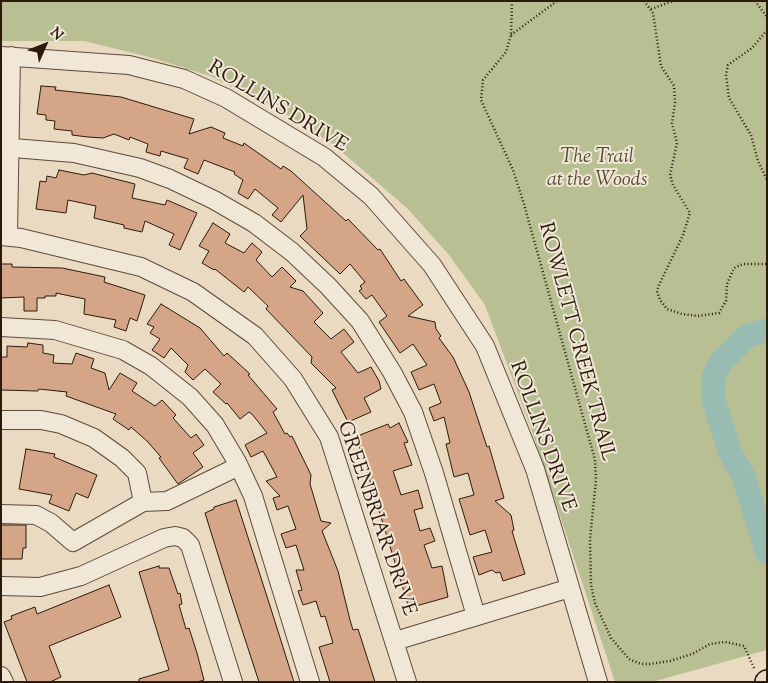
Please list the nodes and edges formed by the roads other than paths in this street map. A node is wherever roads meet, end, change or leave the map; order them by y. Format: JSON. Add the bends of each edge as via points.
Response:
{"nodes":[{"id":1,"x":6,"y":56,"type":"edge"},
{"id":2,"x":5,"y":147,"type":"edge"},
{"id":3,"x":4,"y":236,"type":"edge"},
{"id":4,"x":1,"y":327,"type":"edge"},
{"id":5,"x":1,"y":420,"type":"edge"},
{"id":6,"x":239,"y":466,"type":"junction"},
{"id":7,"x":143,"y":502,"type":"junction"},
{"id":8,"x":1,"y":514,"type":"edge"},
{"id":9,"x":1,"y":586,"type":"edge"},
{"id":10,"x":570,"y":588,"type":"junction"},
{"id":11,"x":476,"y":616,"type":"junction"},
{"id":12,"x":395,"y":641,"type":"junction"},
{"id":13,"x":1,"y":676,"type":"edge"},
{"id":14,"x":4,"y":682,"type":"edge"},
{"id":15,"x":233,"y":682,"type":"edge"},
{"id":16,"x":310,"y":682,"type":"edge"},
{"id":17,"x":407,"y":682,"type":"edge"},
{"id":18,"x":598,"y":682,"type":"edge"}],
"edges":[{"from":1,"to":2,"type":"street"},
{"from":1,"to":10,"type":"street","name":"ROLLINS DRIVE","via":[[129,65],[184,79],[226,98],[324,157],[371,196],[432,265],[485,346],[535,469]]},
{"from":2,"to":3,"type":"street"},
{"from":2,"to":11,"type":"street","via":[[74,153],[140,168],[170,180],[254,223],[292,252],[328,286],[360,321],[413,412]]},
{"from":3,"to":12,"type":"street","name":"GREENBRIAR DRIVE","via":[[82,251],[141,267],[193,292],[255,336],[293,379],[329,437]]},
{"from":4,"to":6,"type":"street","via":[[55,330],[123,350],[151,366],[190,397],[215,425]]},
{"from":5,"to":7,"type":"street","via":[[41,420],[61,424],[94,438],[137,473]]},
{"from":6,"to":7,"type":"street","via":[[167,501]]},
{"from":6,"to":16,"type":"street","via":[[253,496]]},
{"from":7,"to":8,"type":"street","via":[[73,542],[36,515]]},
{"from":9,"to":15,"type":"street","via":[[40,587],[81,576],[164,538],[183,538],[190,545]]},
{"from":10,"to":11,"type":"street"},
{"from":10,"to":18,"type":"street","name":"ROLLINS DRIVE"},
{"from":11,"to":12,"type":"street"},
{"from":12,"to":17,"type":"street","name":"GREENBRIAR DRIVE"},
{"from":13,"to":14,"type":"street"}]}
